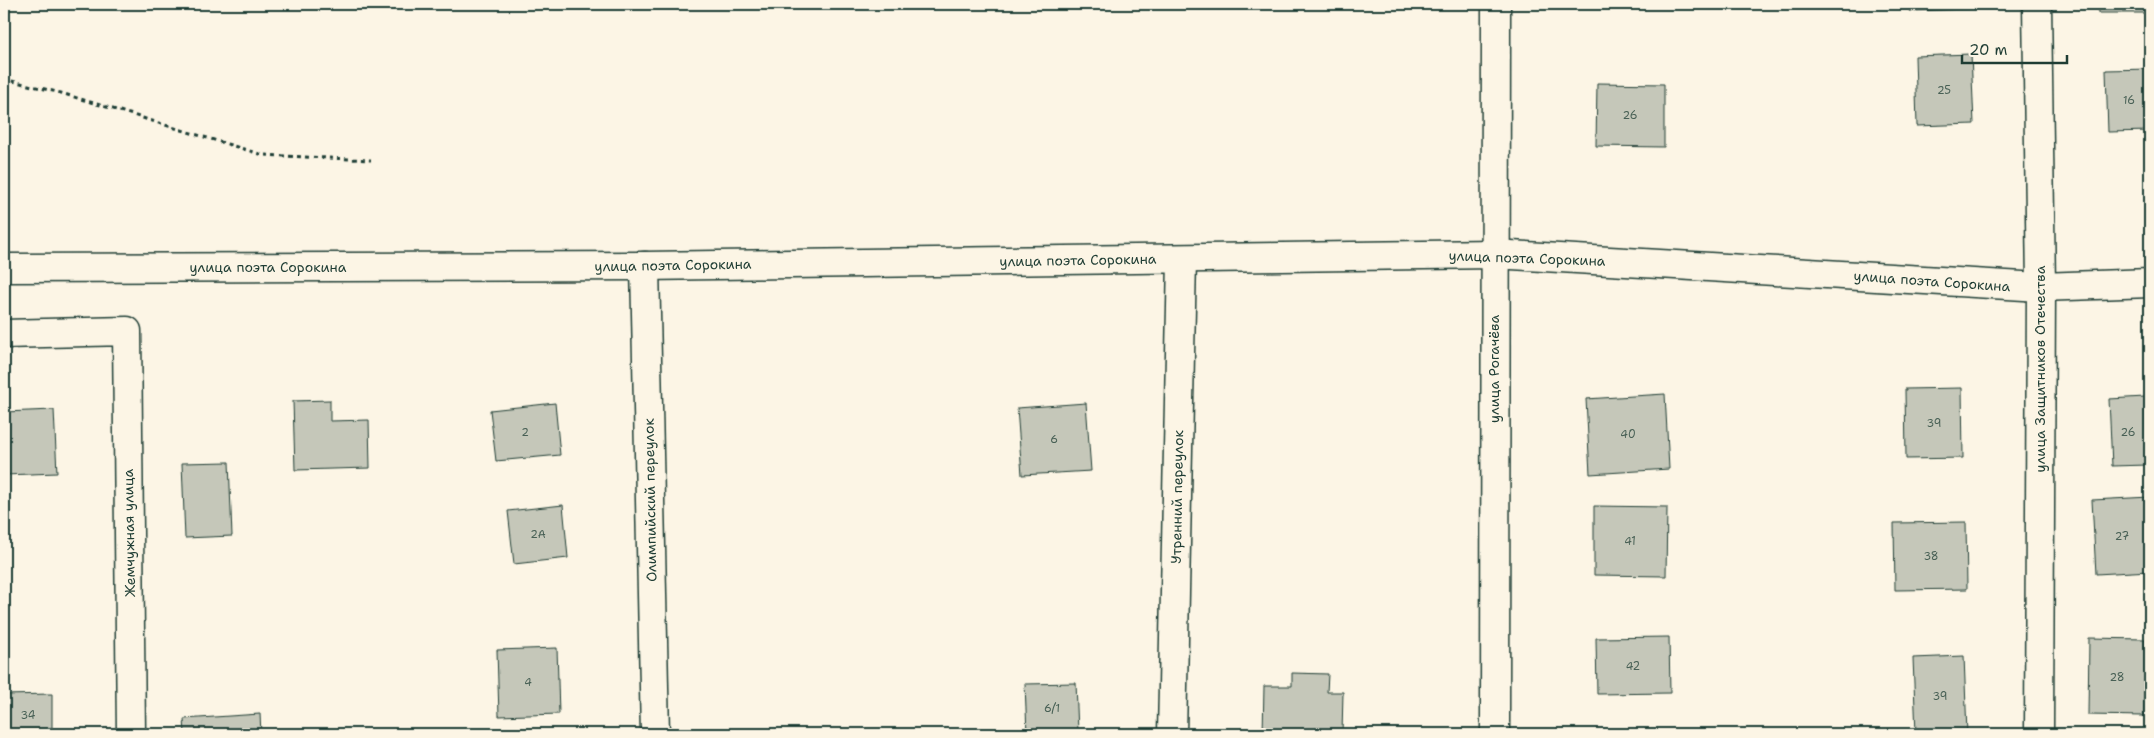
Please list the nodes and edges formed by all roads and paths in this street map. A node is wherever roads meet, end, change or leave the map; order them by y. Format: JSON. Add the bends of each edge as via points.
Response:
{"nodes":[{"id":1,"x":1496,"y":4,"type":"edge"},
{"id":2,"x":2037,"y":4,"type":"edge"},
{"id":3,"x":4,"y":79,"type":"edge"},
{"id":4,"x":371,"y":160,"type":"dead end"},
{"id":5,"x":1494,"y":254,"type":"junction"},
{"id":6,"x":1182,"y":259,"type":"junction"},
{"id":7,"x":645,"y":266,"type":"junction"},
{"id":8,"x":4,"y":268,"type":"edge"},
{"id":9,"x":2150,"y":283,"type":"edge"},
{"id":10,"x":2041,"y":288,"type":"junction"},
{"id":11,"x":4,"y":334,"type":"edge"},
{"id":12,"x":131,"y":734,"type":"edge"},
{"id":13,"x":655,"y":734,"type":"edge"},
{"id":14,"x":1172,"y":734,"type":"edge"},
{"id":15,"x":1495,"y":734,"type":"edge"},
{"id":16,"x":2039,"y":734,"type":"edge"}],
"edges":[{"from":1,"to":5,"type":"street","name":"улица Рогачёва"},
{"from":2,"to":10,"type":"street","name":"улица Защитников Отечества"},
{"from":3,"to":4,"type":"path","via":[[61,93],[263,155]]},
{"from":5,"to":6,"type":"street","name":"улица поэта Сорокина"},
{"from":5,"to":10,"type":"street","name":"улица поэта Сорокина"},
{"from":5,"to":15,"type":"street","name":"улица Рогачёва"},
{"from":6,"to":7,"type":"street","name":"улица поэта Сорокина"},
{"from":6,"to":14,"type":"street","name":"Утренний переулок"},
{"from":7,"to":8,"type":"street","name":"улица поэта Сорокина"},
{"from":7,"to":13,"type":"street","name":"Олимпийский переулок"},
{"from":9,"to":10,"type":"street","name":"улица поэта Сорокина"},
{"from":10,"to":16,"type":"street","name":"улица Защитников Отечества"},
{"from":11,"to":12,"type":"street","name":"Жемчужная улица","via":[[127,331]]}]}
